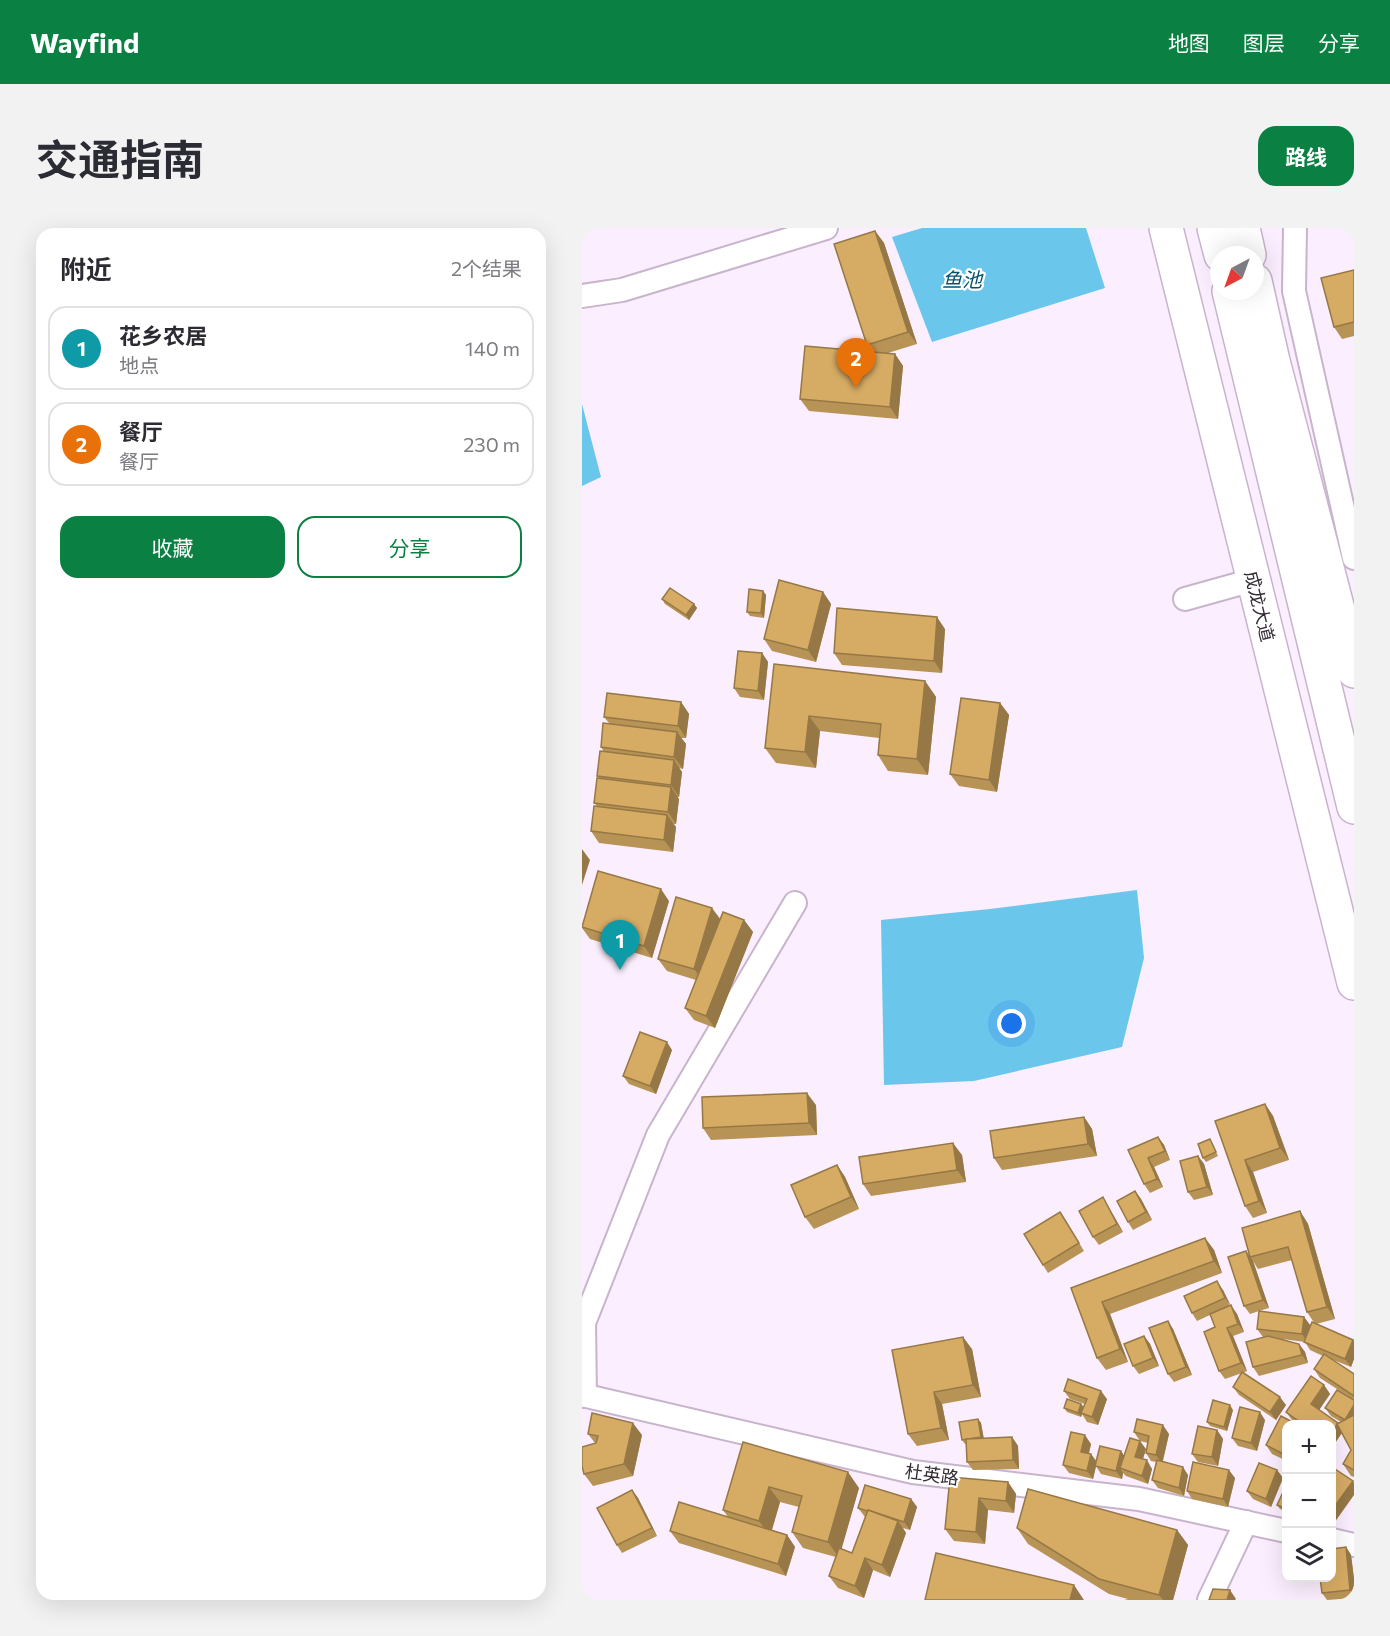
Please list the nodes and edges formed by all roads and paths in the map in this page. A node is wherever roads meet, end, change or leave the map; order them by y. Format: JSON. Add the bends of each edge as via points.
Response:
{"nodes":[{"id":1,"x":826,"y":228,"type":"edge"},
{"id":2,"x":1166,"y":228,"type":"edge"},
{"id":3,"x":1214,"y":228,"type":"edge"},
{"id":4,"x":1243,"y":228,"type":"edge"},
{"id":5,"x":1295,"y":228,"type":"edge"},
{"id":6,"x":1219,"y":246,"type":"edge"},
{"id":7,"x":1247,"y":246,"type":"edge"},
{"id":8,"x":582,"y":296,"type":"edge"},
{"id":9,"x":1231,"y":300,"type":"edge"},
{"id":10,"x":1259,"y":300,"type":"edge"},
{"id":11,"x":1354,"y":558,"type":"edge"},
{"id":12,"x":1253,"y":580,"type":"junction"},
{"id":13,"x":1185,"y":599,"type":"dead end"},
{"id":14,"x":1354,"y":671,"type":"edge"},
{"id":15,"x":1354,"y":807,"type":"edge"},
{"id":16,"x":795,"y":903,"type":"dead end"},
{"id":17,"x":1354,"y":984,"type":"edge"},
{"id":18,"x":583,"y":1396,"type":"edge"},
{"id":19,"x":1246,"y":1522,"type":"junction"},
{"id":20,"x":1282,"y":1530,"type":"edge"},
{"id":21,"x":1336,"y":1541,"type":"edge"},
{"id":22,"x":1354,"y":1545,"type":"edge"},
{"id":23,"x":1209,"y":1600,"type":"edge"}],
"edges":[{"from":1,"to":8,"type":"street","via":[[622,290]]},
{"from":2,"to":12,"type":"highway","name":"成龙大道"},
{"from":3,"to":6,"type":"highway"},
{"from":4,"to":7,"type":"highway"},
{"from":5,"to":11,"type":"street","via":[[1294,291]]},
{"from":9,"to":15,"type":"highway"},
{"from":10,"to":14,"type":"highway"},
{"from":12,"to":13,"type":"street"},
{"from":12,"to":17,"type":"highway","name":"成龙大道"},
{"from":16,"to":18,"type":"street","via":[[658,1135],[584,1323]]},
{"from":18,"to":19,"type":"street","name":"杜英路","via":[[914,1472],[1139,1499]]},
{"from":19,"to":20,"type":"street","name":"杜英路"},
{"from":19,"to":23,"type":"street"},
{"from":21,"to":22,"type":"street"}]}
